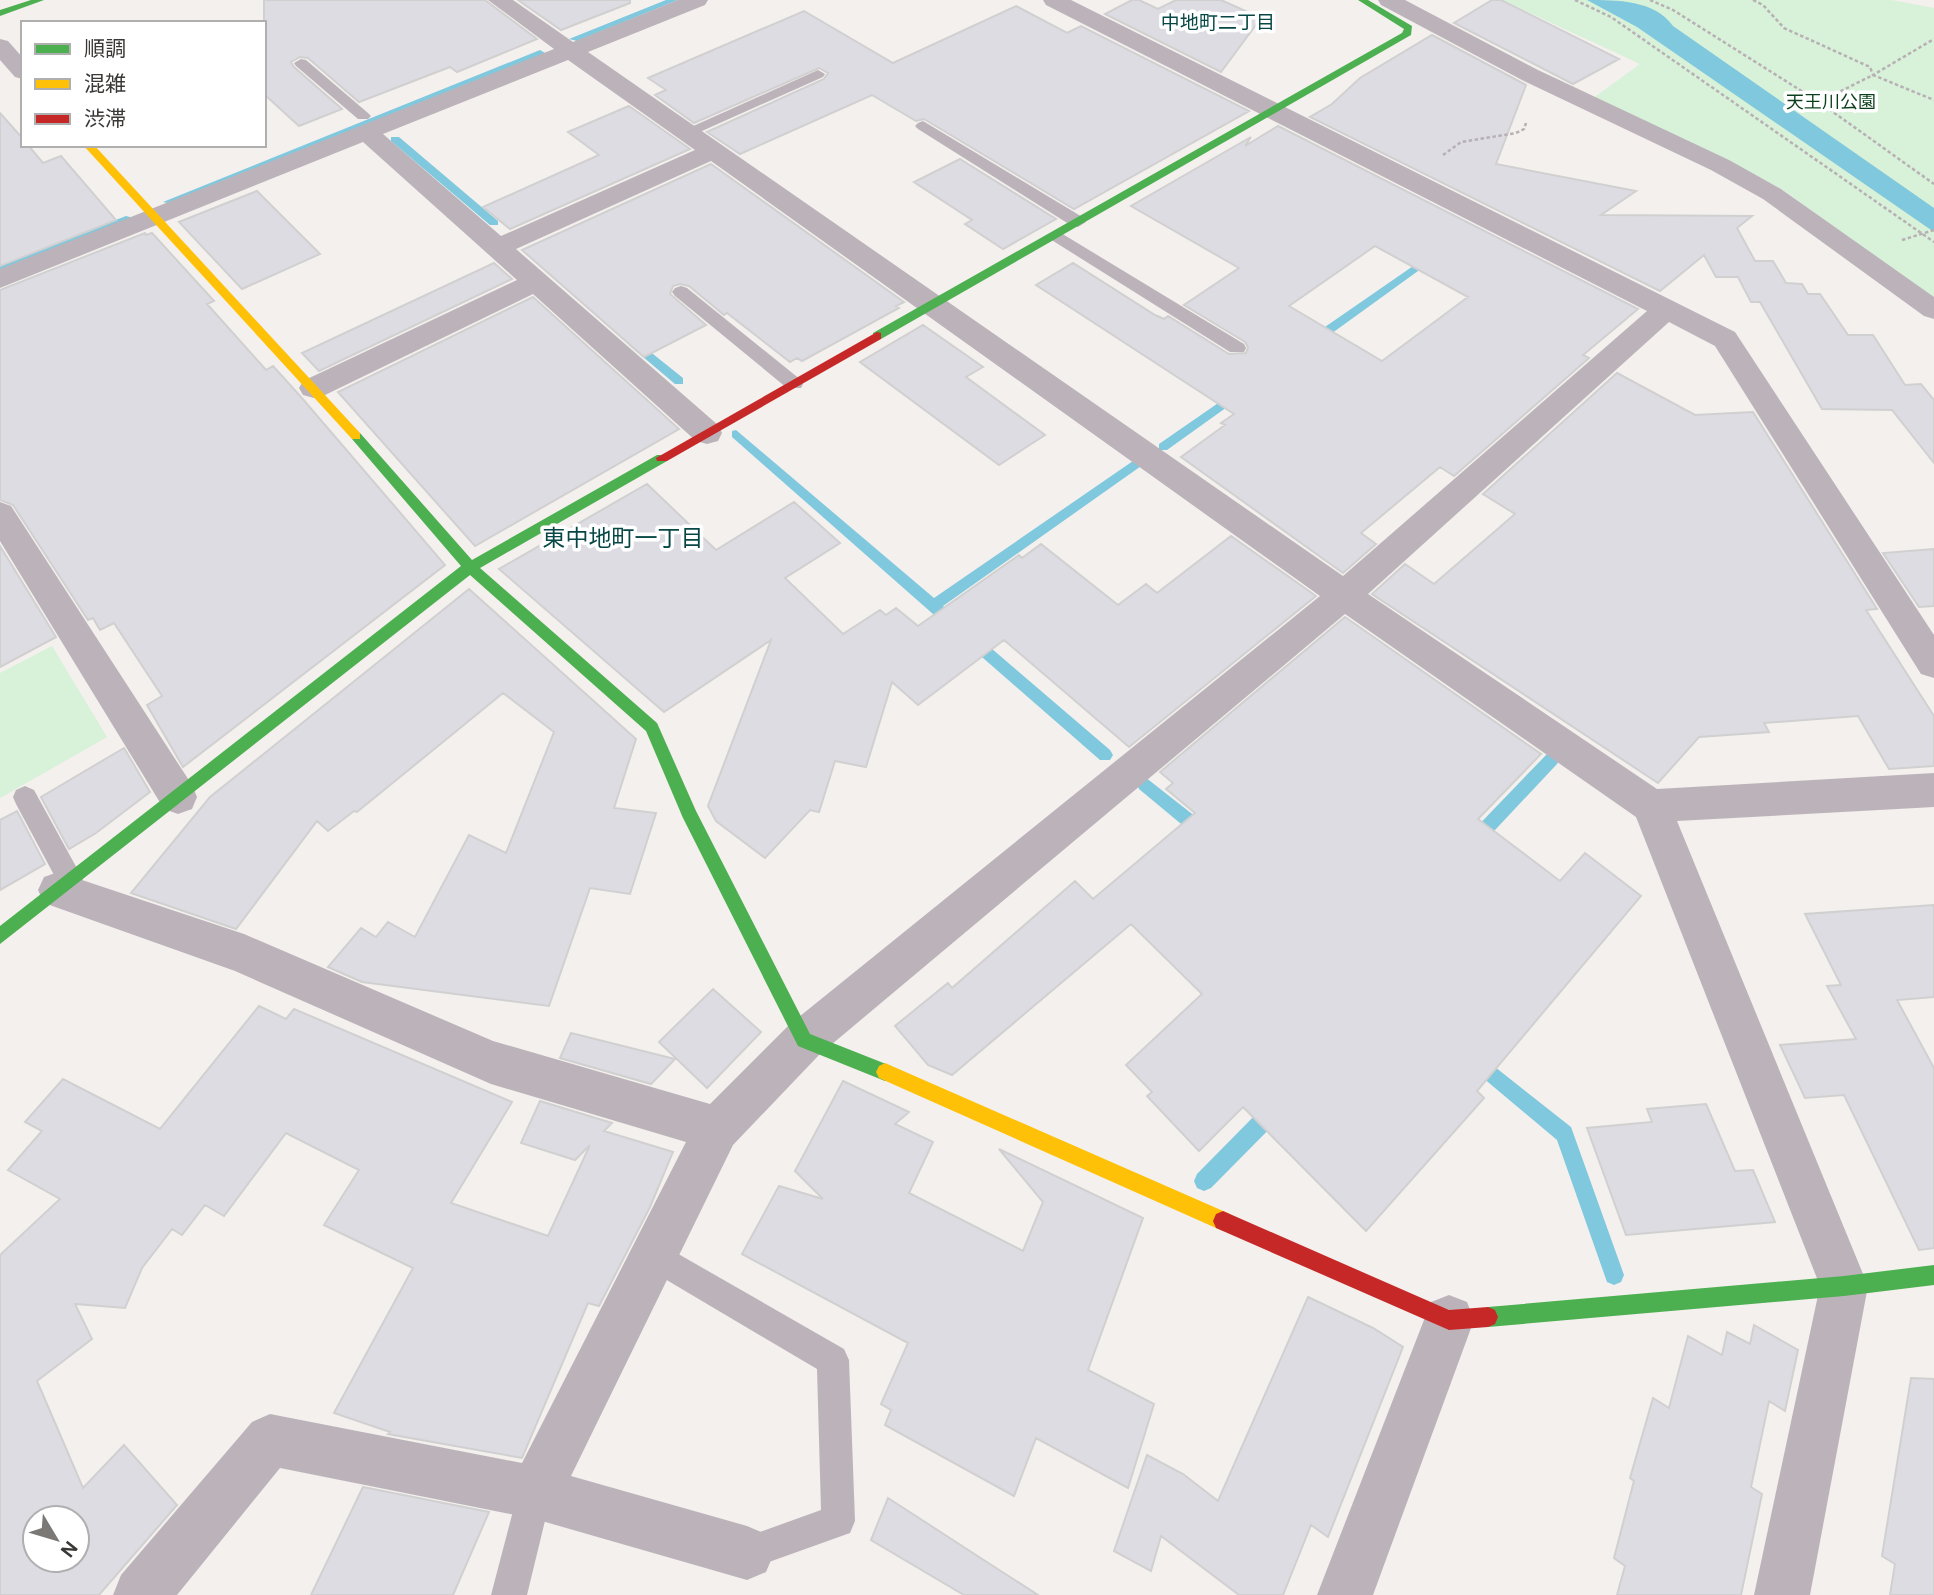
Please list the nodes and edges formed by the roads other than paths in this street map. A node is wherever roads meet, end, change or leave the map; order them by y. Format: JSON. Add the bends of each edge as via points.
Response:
{"nodes":[{"id":1,"x":40,"y":0,"type":"edge"},
{"id":2,"x":499,"y":0,"type":"edge"},
{"id":3,"x":658,"y":0,"type":"edge"},
{"id":4,"x":697,"y":0,"type":"edge"},
{"id":5,"x":1054,"y":0,"type":"edge"},
{"id":6,"x":1362,"y":0,"type":"edge"},
{"id":7,"x":1390,"y":0,"type":"edge"},
{"id":8,"x":0,"y":13,"type":"edge"},
{"id":9,"x":564,"y":45,"type":"junction"},
{"id":10,"x":0,"y":46,"type":"edge"},
{"id":11,"x":301,"y":63,"type":"dead end"},
{"id":12,"x":21,"y":70,"type":"edge"},
{"id":13,"x":818,"y":75,"type":"dead end"},
{"id":14,"x":1273,"y":110,"type":"junction"},
{"id":15,"x":365,"y":124,"type":"junction"},
{"id":16,"x":923,"y":126,"type":"dead end"},
{"id":17,"x":688,"y":132,"type":"junction"},
{"id":18,"x":90,"y":147,"type":"edge"},
{"id":19,"x":715,"y":150,"type":"junction"},
{"id":20,"x":146,"y":211,"type":"junction"},
{"id":21,"x":1078,"y":222,"type":"junction"},
{"id":22,"x":1056,"y":235,"type":"junction"},
{"id":23,"x":499,"y":247,"type":"junction"},
{"id":24,"x":0,"y":260,"type":"edge"},
{"id":25,"x":0,"y":279,"type":"edge"},
{"id":26,"x":536,"y":282,"type":"junction"},
{"id":27,"x":681,"y":292,"type":"dead end"},
{"id":28,"x":935,"y":304,"type":"junction"},
{"id":29,"x":1666,"y":310,"type":"junction"},
{"id":30,"x":1934,"y":310,"type":"edge"},
{"id":31,"x":1237,"y":348,"type":"dead end"},
{"id":32,"x":794,"y":384,"type":"junction"},
{"id":33,"x":314,"y":388,"type":"junction"},
{"id":34,"x":707,"y":433,"type":"junction"},
{"id":35,"x":0,"y":514,"type":"edge"},
{"id":36,"x":470,"y":567,"type":"junction"},
{"id":37,"x":1344,"y":594,"type":"junction"},
{"id":38,"x":1934,"y":664,"type":"edge"},
{"id":39,"x":1934,"y":790,"type":"edge"},
{"id":40,"x":25,"y":797,"type":"dead end"},
{"id":41,"x":178,"y":797,"type":"junction"},
{"id":42,"x":1651,"y":806,"type":"junction"},
{"id":43,"x":64,"y":885,"type":"junction"},
{"id":44,"x":0,"y":936,"type":"edge"},
{"id":45,"x":804,"y":1040,"type":"junction"},
{"id":46,"x":717,"y":1129,"type":"junction"},
{"id":47,"x":654,"y":1255,"type":"junction"},
{"id":48,"x":1934,"y":1275,"type":"edge"},
{"id":49,"x":1844,"y":1286,"type":"junction"},
{"id":50,"x":1449,"y":1320,"type":"junction"},
{"id":51,"x":535,"y":1492,"type":"junction"},
{"id":52,"x":747,"y":1553,"type":"joint"},
{"id":53,"x":141,"y":1595,"type":"edge"},
{"id":54,"x":509,"y":1595,"type":"edge"},
{"id":55,"x":1345,"y":1595,"type":"edge"},
{"id":56,"x":1782,"y":1595,"type":"edge"}],
"edges":[{"from":1,"to":8,"type":"street"},
{"from":2,"to":9,"type":"street"},
{"from":3,"to":9,"type":"street"},
{"from":4,"to":9,"type":"street"},
{"from":5,"to":14,"type":"street"},
{"from":6,"to":14,"type":"street","via":[[1409,28],[1406,35]]},
{"from":7,"to":30,"type":"street","via":[[1772,194]]},
{"from":9,"to":15,"type":"street"},
{"from":9,"to":17,"type":"street"},
{"from":10,"to":12,"type":"street"},
{"from":11,"to":15,"type":"lane"},
{"from":13,"to":17,"type":"lane"},
{"from":14,"to":21,"type":"street"},
{"from":14,"to":29,"type":"street"},
{"from":15,"to":20,"type":"street"},
{"from":15,"to":23,"type":"street"},
{"from":16,"to":21,"type":"lane"},
{"from":17,"to":19,"type":"street"},
{"from":18,"to":20,"type":"street"},
{"from":19,"to":23,"type":"street"},
{"from":19,"to":28,"type":"street"},
{"from":20,"to":24,"type":"street"},
{"from":20,"to":25,"type":"street"},
{"from":20,"to":33,"type":"street"},
{"from":21,"to":22,"type":"street"},
{"from":22,"to":28,"type":"street"},
{"from":22,"to":31,"type":"lane"},
{"from":23,"to":26,"type":"street"},
{"from":26,"to":33,"type":"street"},
{"from":26,"to":34,"type":"street"},
{"from":27,"to":32,"type":"lane"},
{"from":28,"to":32,"type":"street"},
{"from":28,"to":37,"type":"street"},
{"from":29,"to":37,"type":"street"},
{"from":29,"to":38,"type":"street","via":[[1725,339]]},
{"from":32,"to":34,"type":"street"},
{"from":33,"to":36,"type":"street"},
{"from":34,"to":36,"type":"street"},
{"from":35,"to":41,"type":"street"},
{"from":36,"to":41,"type":"street"},
{"from":36,"to":45,"type":"street","via":[[652,727],[689,813]]},
{"from":37,"to":42,"type":"street"},
{"from":37,"to":45,"type":"street"},
{"from":39,"to":42,"type":"street"},
{"from":40,"to":43,"type":"lane"},
{"from":41,"to":43,"type":"street"},
{"from":42,"to":49,"type":"street"},
{"from":43,"to":44,"type":"street"},
{"from":43,"to":46,"type":"street","via":[[244,954],[491,1062]]},
{"from":45,"to":46,"type":"street"},
{"from":45,"to":50,"type":"street"},
{"from":46,"to":47,"type":"street"},
{"from":47,"to":51,"type":"street"},
{"from":47,"to":52,"type":"lane","via":[[833,1360],[838,1521]]},
{"from":48,"to":49,"type":"street"},
{"from":49,"to":50,"type":"street"},
{"from":49,"to":56,"type":"street"},
{"from":50,"to":55,"type":"street"},
{"from":51,"to":52,"type":"street"},
{"from":51,"to":53,"type":"street","via":[[271,1440]]},
{"from":51,"to":54,"type":"lane"}]}
